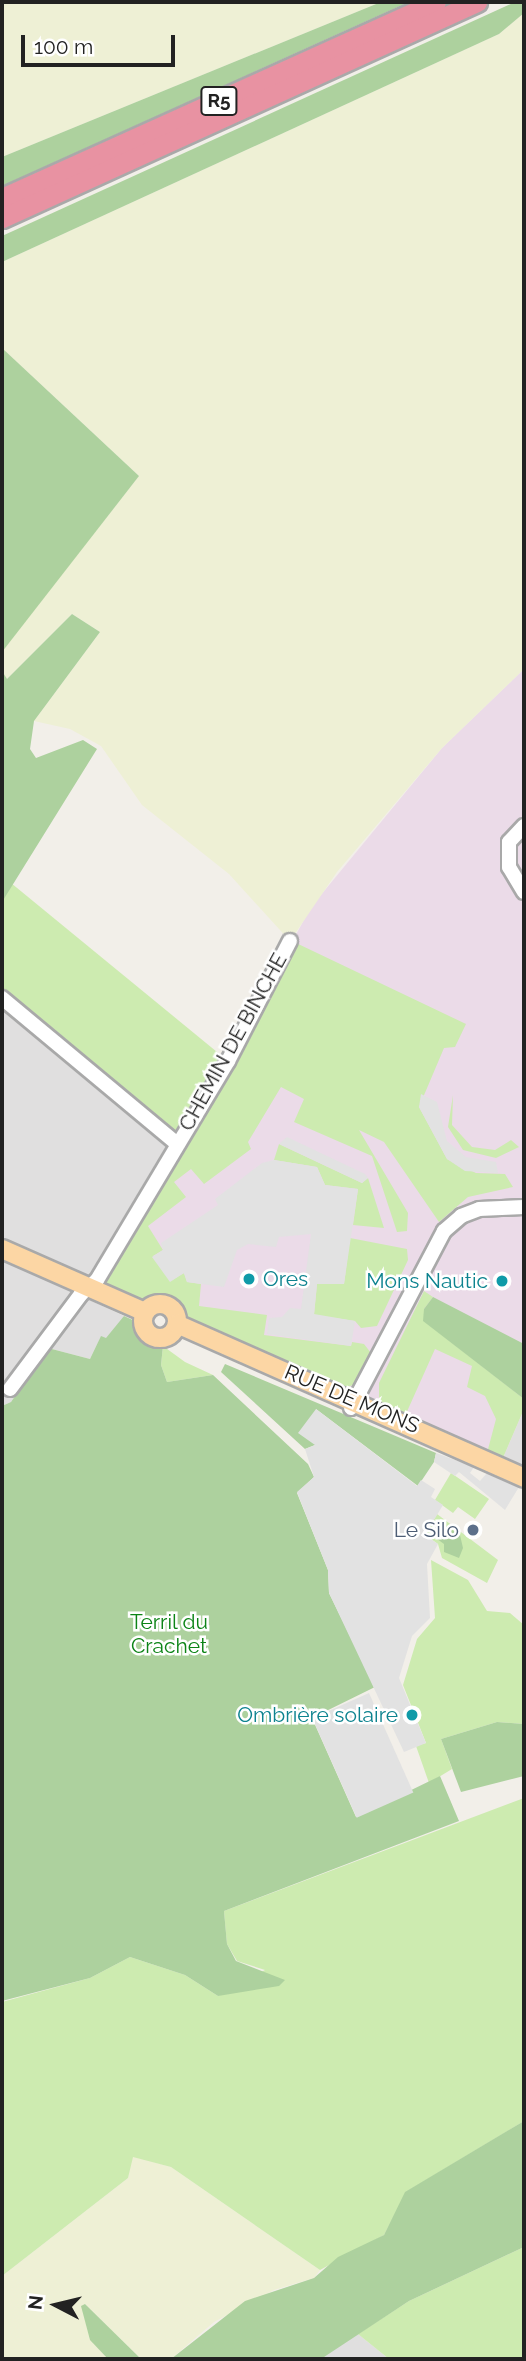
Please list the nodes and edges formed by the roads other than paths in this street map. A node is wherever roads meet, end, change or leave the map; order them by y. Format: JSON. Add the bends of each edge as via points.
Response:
{"nodes":[{"id":1,"x":436,"y":2,"type":"edge"},
{"id":2,"x":477,"y":2,"type":"edge"},
{"id":3,"x":2,"y":198,"type":"edge"},
{"id":4,"x":2,"y":218,"type":"edge"},
{"id":5,"x":524,"y":826,"type":"edge"},
{"id":6,"x":524,"y":892,"type":"edge"},
{"id":7,"x":290,"y":941,"type":"dead end"},
{"id":8,"x":2,"y":998,"type":"edge"},
{"id":9,"x":176,"y":1143,"type":"junction"},
{"id":10,"x":524,"y":1207,"type":"edge"},
{"id":11,"x":2,"y":1249,"type":"edge"},
{"id":12,"x":88,"y":1287,"type":"junction"},
{"id":13,"x":145,"y":1312,"type":"junction"},
{"id":14,"x":175,"y":1328,"type":"junction"},
{"id":15,"x":10,"y":1390,"type":"dead end"},
{"id":16,"x":353,"y":1404,"type":"junction"},
{"id":17,"x":524,"y":1478,"type":"edge"}],
"edges":[{"from":1,"to":3,"type":"highway","number":"R5"},
{"from":2,"to":4,"type":"highway","number":"R5"},
{"from":5,"to":6,"type":"street","via":[[509,842],[509,867]]},
{"from":7,"to":9,"type":"street","name":"CHEMIN DE BINCHE","via":[[228,1061]]},
{"from":8,"to":9,"type":"street","name":"CHEMIN DE BINCHE"},
{"from":9,"to":12,"type":"street","name":"CHEMIN DE BINCHE","via":[[97,1280]]},
{"from":10,"to":16,"type":"street","via":[[479,1209],[461,1216],[444,1231]]},
{"from":11,"to":12,"type":"main road"},
{"from":12,"to":13,"type":"main road"},
{"from":12,"to":15,"type":"street","name":"CHEMIN DE BINCHE"},
{"from":13,"to":14,"type":"main road","via":[[164,1303],[173,1308]]},
{"from":13,"to":14,"type":"main road","via":[[143,1323],[149,1334],[161,1338]]},
{"from":14,"to":16,"type":"main road","name":"RUE DE MONS"},
{"from":16,"to":17,"type":"main road","name":"RUE DE MONS"}]}
